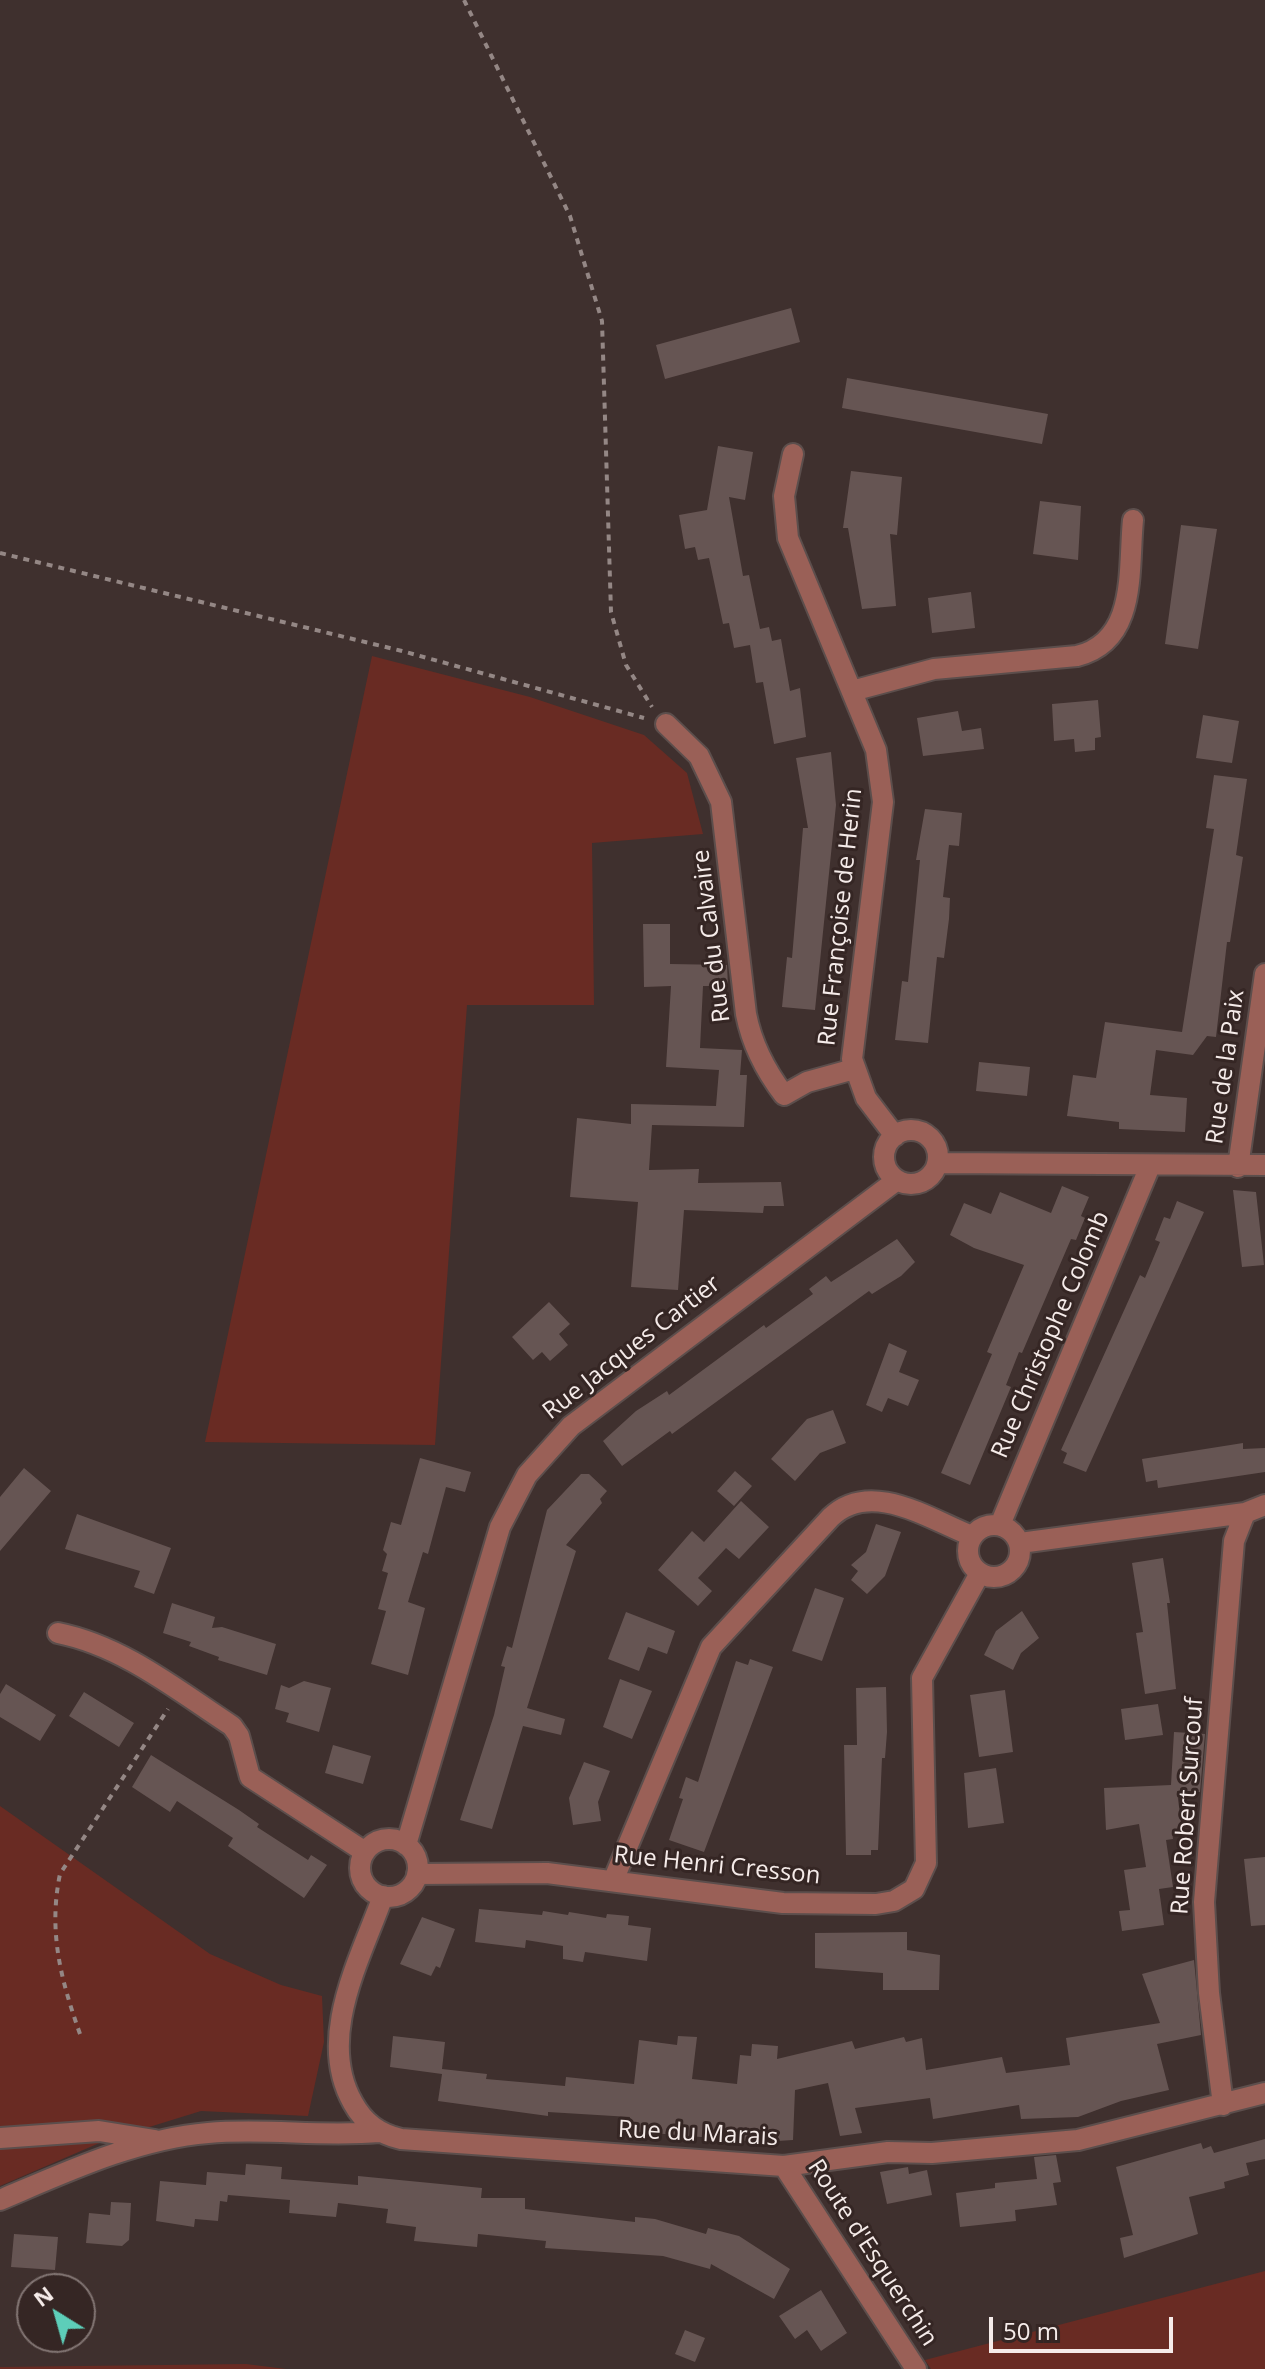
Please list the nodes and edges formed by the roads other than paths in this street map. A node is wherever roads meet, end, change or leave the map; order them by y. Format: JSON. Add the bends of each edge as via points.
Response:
{"nodes":[{"id":1,"x":793,"y":454,"type":"dead end"},
{"id":2,"x":1133,"y":520,"type":"dead end"},
{"id":3,"x":852,"y":691,"type":"junction"},
{"id":4,"x":666,"y":724,"type":"road end"},
{"id":5,"x":1265,"y":974,"type":"edge"},
{"id":6,"x":854,"y":1069,"type":"junction"},
{"id":7,"x":895,"y":1136,"type":"junction"},
{"id":8,"x":938,"y":1163,"type":"junction"},
{"id":9,"x":1150,"y":1166,"type":"junction"},
{"id":10,"x":1256,"y":1167,"type":"edge"},
{"id":11,"x":897,"y":1180,"type":"junction"},
{"id":12,"x":1265,"y":1505,"type":"edge"},
{"id":13,"x":1245,"y":1513,"type":"junction"},
{"id":14,"x":1000,"y":1525,"type":"junction"},
{"id":15,"x":972,"y":1536,"type":"junction"},
{"id":16,"x":1020,"y":1543,"type":"junction"},
{"id":17,"x":980,"y":1573,"type":"junction"},
{"id":18,"x":58,"y":1633,"type":"dead end"},
{"id":19,"x":406,"y":1845,"type":"junction"},
{"id":20,"x":365,"y":1852,"type":"junction"},
{"id":21,"x":417,"y":1874,"type":"junction"},
{"id":22,"x":613,"y":1881,"type":"junction"},
{"id":23,"x":383,"y":1896,"type":"junction"},
{"id":24,"x":1265,"y":2093,"type":"edge"},
{"id":25,"x":1223,"y":2105,"type":"junction"},
{"id":26,"x":379,"y":2132,"type":"junction"},
{"id":27,"x":0,"y":2138,"type":"edge"},
{"id":28,"x":162,"y":2141,"type":"junction"},
{"id":29,"x":784,"y":2166,"type":"junction"},
{"id":30,"x":0,"y":2200,"type":"edge"},
{"id":31,"x":916,"y":2369,"type":"edge"}],
"edges":[{"from":1,"to":3,"type":"street","name":"Rue Françoise de Herin","via":[[784,496],[788,538]]},
{"from":2,"to":3,"type":"street","via":[[1125,611],[1116,632],[1099,648],[1077,656],[920,672]]},
{"from":3,"to":6,"type":"street","name":"Rue Françoise de Herin","via":[[876,750],[883,788],[852,1047]]},
{"from":4,"to":6,"type":"street","name":"Rue du Calvaire","via":[[699,756],[721,802],[746,1014],[766,1069],[784,1095],[807,1082]]},
{"from":5,"to":10,"type":"street","name":"Rue de la Paix"},
{"from":6,"to":7,"type":"street","via":[[866,1098]]},
{"from":7,"to":8,"type":"street","via":[[910,1130],[926,1134],[936,1146]]},
{"from":7,"to":11,"type":"street","via":[[884,1158]]},
{"from":8,"to":9,"type":"street"},
{"from":8,"to":11,"type":"street","via":[[922,1182]]},
{"from":9,"to":10,"type":"street"},
{"from":9,"to":14,"type":"street","name":"Rue Christophe Colomb"},
{"from":11,"to":19,"type":"street","name":"Rue Jacques Cartier","via":[[571,1426],[527,1475],[500,1527]]},
{"from":12,"to":13,"type":"street"},
{"from":13,"to":16,"type":"street"},
{"from":13,"to":25,"type":"street","name":"Rue Robert Surcouf","via":[[1234,1541],[1204,1902]]},
{"from":14,"to":15,"type":"street","via":[[984,1526]]},
{"from":14,"to":16,"type":"street"},
{"from":15,"to":17,"type":"street","via":[[968,1556]]},
{"from":15,"to":22,"type":"street","via":[[877,1499],[852,1501],[831,1517],[711,1647]]},
{"from":16,"to":17,"type":"street","via":[[1019,1560],[1009,1573]]},
{"from":17,"to":22,"type":"street","name":"Rue Henri Cresson","via":[[922,1678],[926,1863],[914,1889],[885,1903],[802,1904]]},
{"from":18,"to":20,"type":"street","via":[[103,1645],[237,1731],[247,1773],[254,1781]]},
{"from":19,"to":20,"type":"street","via":[[382,1840]]},
{"from":19,"to":21,"type":"street","via":[[417,1860]]},
{"from":20,"to":23,"type":"street","via":[[362,1879]]},
{"from":21,"to":22,"type":"street","name":"Rue Henri Cresson","via":[[536,1872]]},
{"from":21,"to":23,"type":"street","via":[[407,1890]]},
{"from":23,"to":26,"type":"street","via":[[353,1977],[337,2044],[345,2088],[359,2113]]},
{"from":24,"to":25,"type":"street","name":"Rue du Marais"},
{"from":25,"to":29,"type":"street","name":"Rue du Marais","via":[[1078,2140],[901,2151]]},
{"from":26,"to":28,"type":"street","name":"Rue du Marais","via":[[227,2132]]},
{"from":26,"to":29,"type":"street","name":"Rue du Marais","via":[[401,2139]]},
{"from":27,"to":28,"type":"street","via":[[99,2131]]},
{"from":28,"to":30,"type":"street","via":[[85,2164]]},
{"from":29,"to":31,"type":"street","name":"Route d'Esquerchin"}]}
